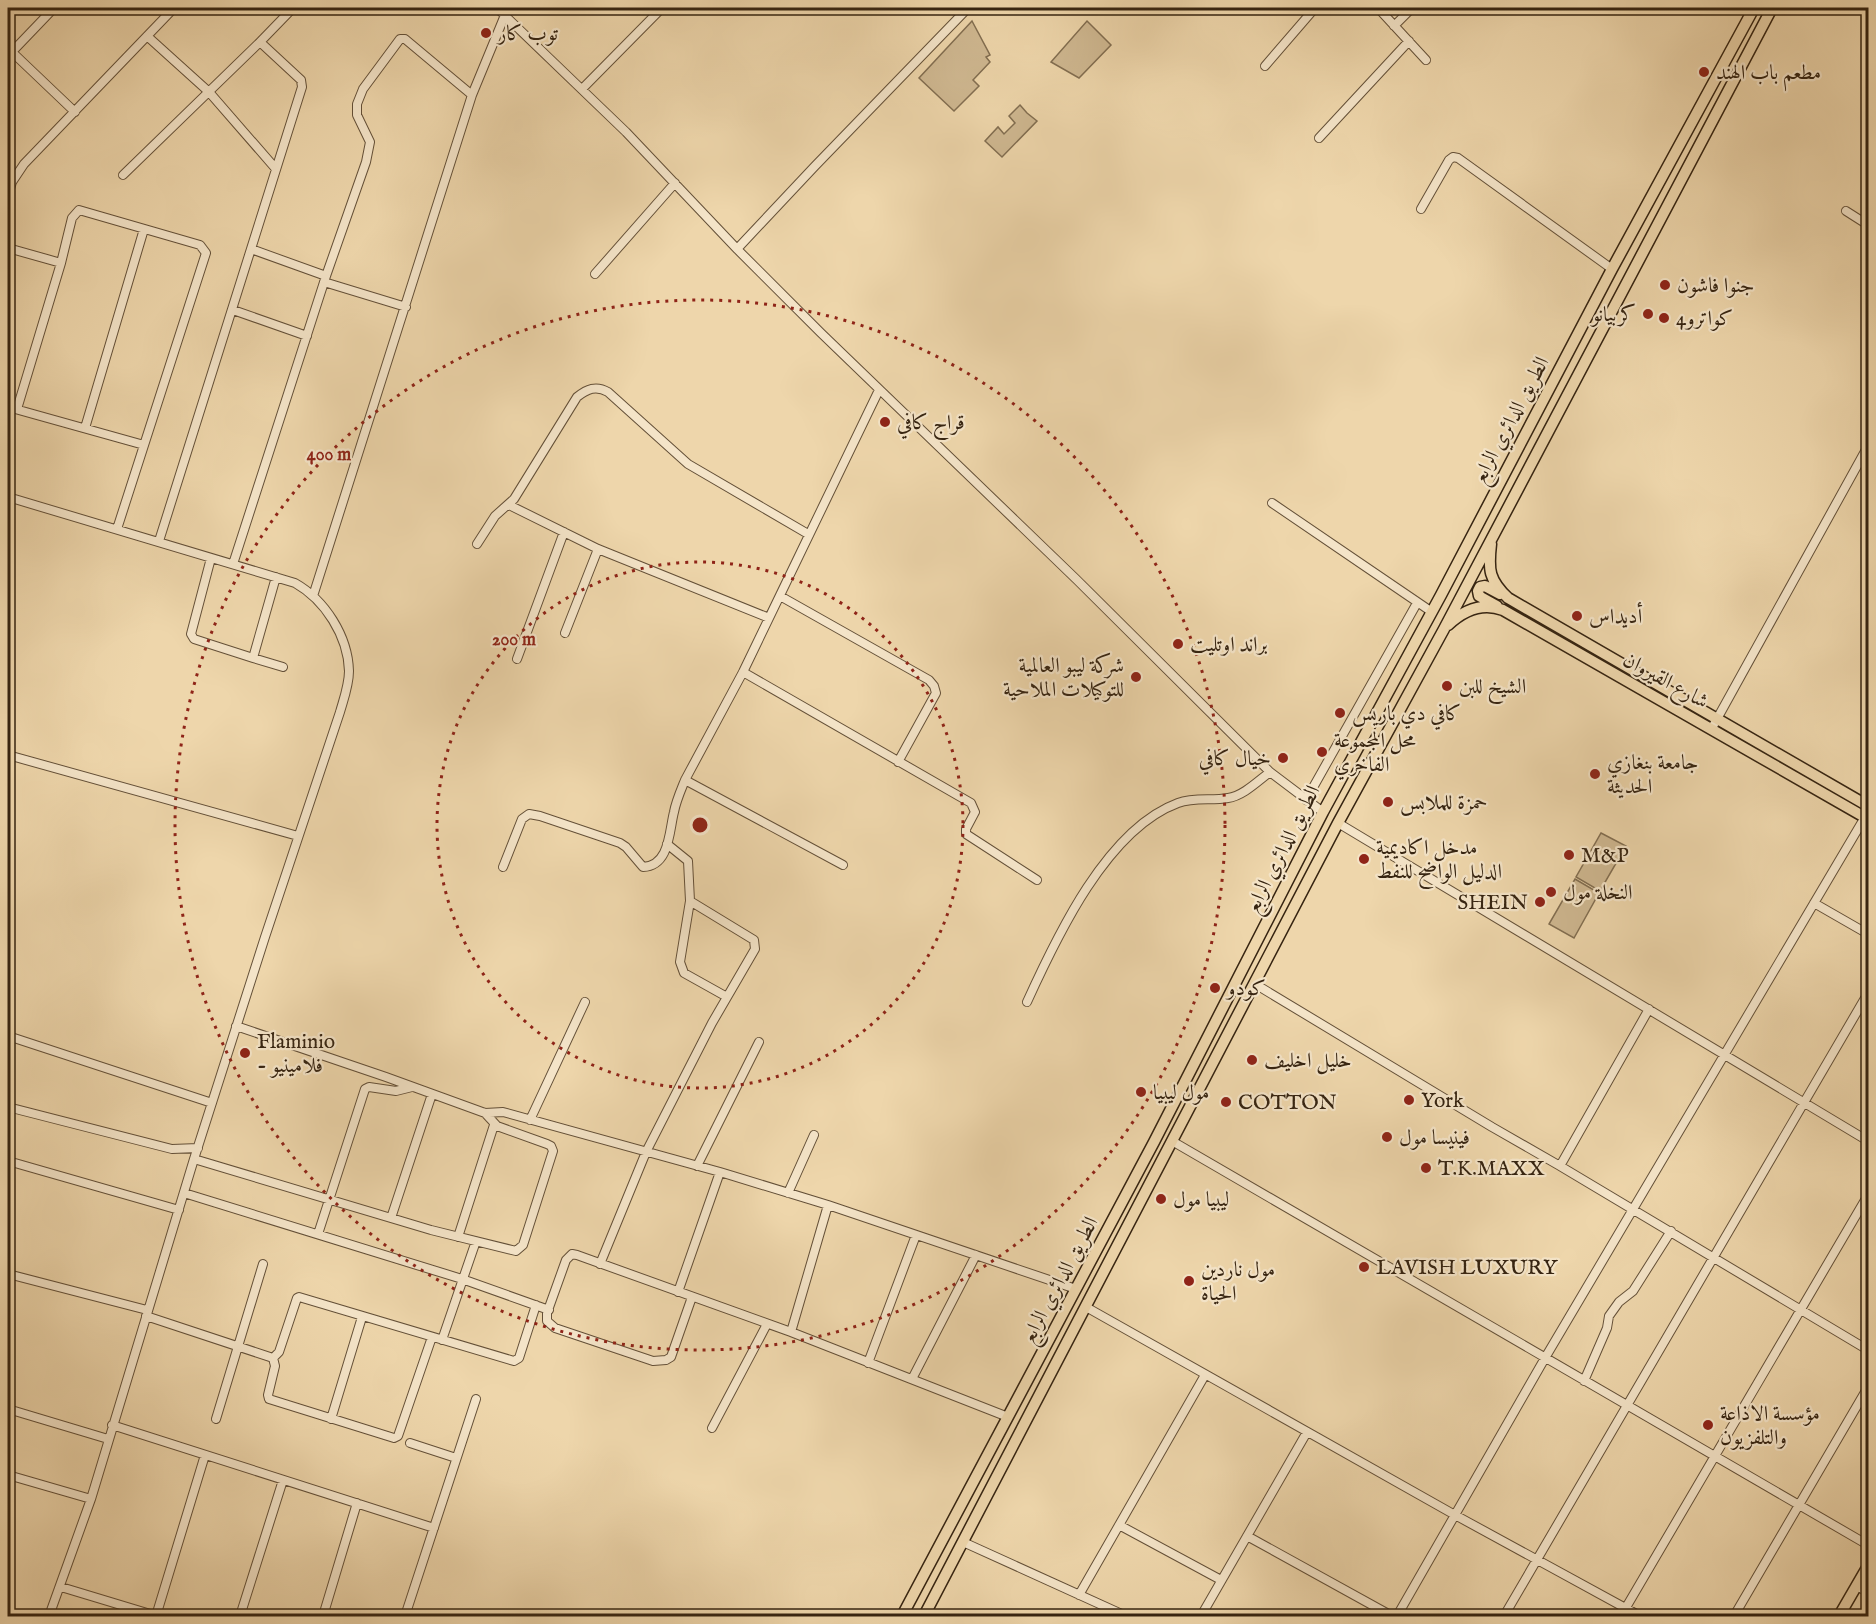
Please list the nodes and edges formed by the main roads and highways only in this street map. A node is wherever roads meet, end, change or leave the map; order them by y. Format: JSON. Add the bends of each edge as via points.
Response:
{"nodes":[{"id":1,"x":1754,"y":8,"type":"edge"},
{"id":2,"x":1772,"y":8,"type":"edge"},
{"id":3,"x":1492,"y":536,"type":"junction"},
{"id":4,"x":1508,"y":598,"type":"junction"},
{"id":5,"x":1499,"y":608,"type":"junction"},
{"id":6,"x":1444,"y":629,"type":"junction"},
{"id":7,"x":1714,"y":723,"type":"junction"},
{"id":8,"x":1867,"y":814,"type":"edge"},
{"id":9,"x":1043,"y":1353,"type":"junction"},
{"id":10,"x":1058,"y":1360,"type":"junction"},
{"id":11,"x":1869,"y":1566,"type":"edge"},
{"id":12,"x":902,"y":1617,"type":"edge"},
{"id":13,"x":924,"y":1617,"type":"edge"},
{"id":14,"x":1839,"y":1617,"type":"edge"}],
"edges":[{"from":1,"to":9,"type":"main road","name":"الطريق الدائري الرابع","via":[[1323,812]]},
{"from":2,"to":3,"type":"main road","name":"الطريق الدائري الرابع"},
{"from":3,"to":4,"type":"main road","name":"شارع القيروان","via":[[1490,574]]},
{"from":3,"to":6,"type":"main road","name":"الطريق الدائري الرابع"},
{"from":4,"to":5,"type":"main road","name":"شارع القيروان","via":[[1480,587],[1479,596]]},
{"from":4,"to":7,"type":"main road","name":"شارع القيروان"},
{"from":5,"to":6,"type":"main road","via":[[1471,609]]},
{"from":5,"to":7,"type":"main road","name":"شارع القيروان"},
{"from":6,"to":10,"type":"main road","name":"الطريق الدائري الرابع","via":[[1338,823]]},
{"from":7,"to":8,"type":"main road","name":"شارع القيروان"},
{"from":9,"to":10,"type":"main road"},
{"from":9,"to":12,"type":"main road","name":"الطريق الدائري الرابع"},
{"from":10,"to":13,"type":"main road","name":"الطريق الدائري الرابع"},
{"from":11,"to":14,"type":"main road"}]}
